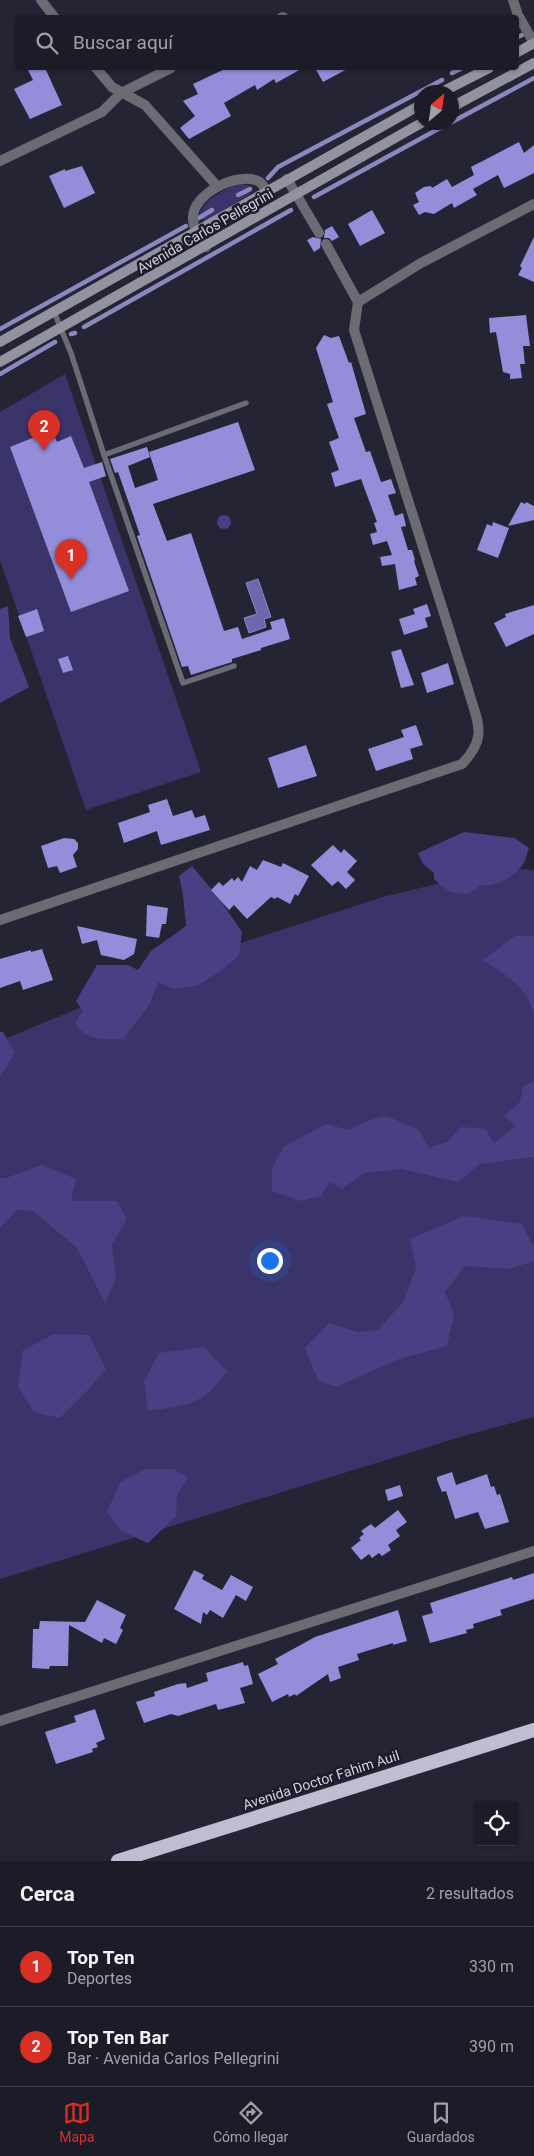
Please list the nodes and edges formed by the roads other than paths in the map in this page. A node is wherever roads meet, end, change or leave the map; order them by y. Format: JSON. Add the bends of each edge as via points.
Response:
{"nodes":[{"id":1,"x":41,"y":0,"type":"edge"},
{"id":2,"x":513,"y":0,"type":"edge"},
{"id":3,"x":53,"y":15,"type":"edge"},
{"id":4,"x":518,"y":15,"type":"edge"},
{"id":5,"x":519,"y":17,"type":"edge"},
{"id":6,"x":534,"y":43,"type":"edge"},
{"id":7,"x":519,"y":51,"type":"edge"},
{"id":8,"x":534,"y":63,"type":"edge"},
{"id":9,"x":98,"y":70,"type":"edge"},
{"id":10,"x":167,"y":70,"type":"edge"},
{"id":11,"x":485,"y":70,"type":"edge"},
{"id":12,"x":456,"y":85,"type":"edge"},
{"id":13,"x":121,"y":94,"type":"junction"},
{"id":14,"x":459,"y":103,"type":"edge"},
{"id":15,"x":414,"y":108,"type":"edge"},
{"id":16,"x":414,"y":128,"type":"edge"},
{"id":17,"x":0,"y":162,"type":"edge"},
{"id":18,"x":288,"y":179,"type":"junction"},
{"id":19,"x":217,"y":186,"type":"junction"},
{"id":20,"x":267,"y":191,"type":"junction"},
{"id":21,"x":297,"y":195,"type":"junction"},
{"id":22,"x":534,"y":204,"type":"edge"},
{"id":23,"x":197,"y":232,"type":"junction"},
{"id":24,"x":319,"y":233,"type":"dead end"},
{"id":25,"x":326,"y":244,"type":"dead end"},
{"id":26,"x":206,"y":247,"type":"junction"},
{"id":27,"x":358,"y":302,"type":"junction"},
{"id":28,"x":54,"y":312,"type":"junction"},
{"id":29,"x":61,"y":328,"type":"junction"},
{"id":30,"x":0,"y":342,"type":"edge"},
{"id":31,"x":0,"y":362,"type":"edge"},
{"id":32,"x":246,"y":403,"type":"dead end"},
{"id":33,"x":104,"y":455,"type":"junction"},
{"id":34,"x":234,"y":666,"type":"dead end"},
{"id":35,"x":0,"y":920,"type":"edge"},
{"id":36,"x":534,"y":1550,"type":"edge"},
{"id":37,"x":0,"y":1721,"type":"edge"},
{"id":38,"x":534,"y":1730,"type":"edge"},
{"id":39,"x":118,"y":1861,"type":"edge"}],
"edges":[{"from":1,"to":3,"type":"street"},
{"from":2,"to":4,"type":"street"},
{"from":5,"to":6,"type":"street"},
{"from":6,"to":7,"type":"main road"},
{"from":8,"to":14,"type":"main road"},
{"from":9,"to":13,"type":"street"},
{"from":10,"to":13,"type":"street"},
{"from":11,"to":12,"type":"main road"},
{"from":13,"to":17,"type":"street","via":[[102,112]]},
{"from":13,"to":19,"type":"street","via":[[145,105]]},
{"from":15,"to":18,"type":"main road","name":"Avenida Carlos Pellegrini"},
{"from":16,"to":21,"type":"main road","name":"Avenida Carlos Pellegrini"},
{"from":18,"to":20,"type":"main road","name":"Avenida Carlos Pellegrini"},
{"from":18,"to":21,"type":"street"},
{"from":19,"to":20,"type":"street","via":[[236,180],[250,180],[260,183]]},
{"from":19,"to":23,"type":"street","via":[[196,207],[193,218]]},
{"from":20,"to":23,"type":"main road","name":"Avenida Carlos Pellegrini"},
{"from":21,"to":24,"type":"street"},
{"from":21,"to":26,"type":"main road","name":"Avenida Carlos Pellegrini"},
{"from":22,"to":27,"type":"street","via":[[421,263]]},
{"from":23,"to":26,"type":"street"},
{"from":23,"to":28,"type":"main road","name":"Avenida Carlos Pellegrini"},
{"from":25,"to":27,"type":"street"},
{"from":26,"to":29,"type":"main road","name":"Avenida Carlos Pellegrini"},
{"from":27,"to":35,"type":"street","via":[[354,330],[481,733],[474,752],[462,764]]},
{"from":28,"to":29,"type":"lane"},
{"from":28,"to":30,"type":"main road","name":"Avenida Carlos Pellegrini"},
{"from":29,"to":31,"type":"main road","name":"Avenida Carlos Pellegrini"},
{"from":29,"to":33,"type":"lane"},
{"from":32,"to":33,"type":"lane"},
{"from":33,"to":34,"type":"lane","via":[[183,683]]},
{"from":36,"to":37,"type":"street"},
{"from":38,"to":39,"type":"highway","name":"Avenida Doctor Fahim Auil"}]}
